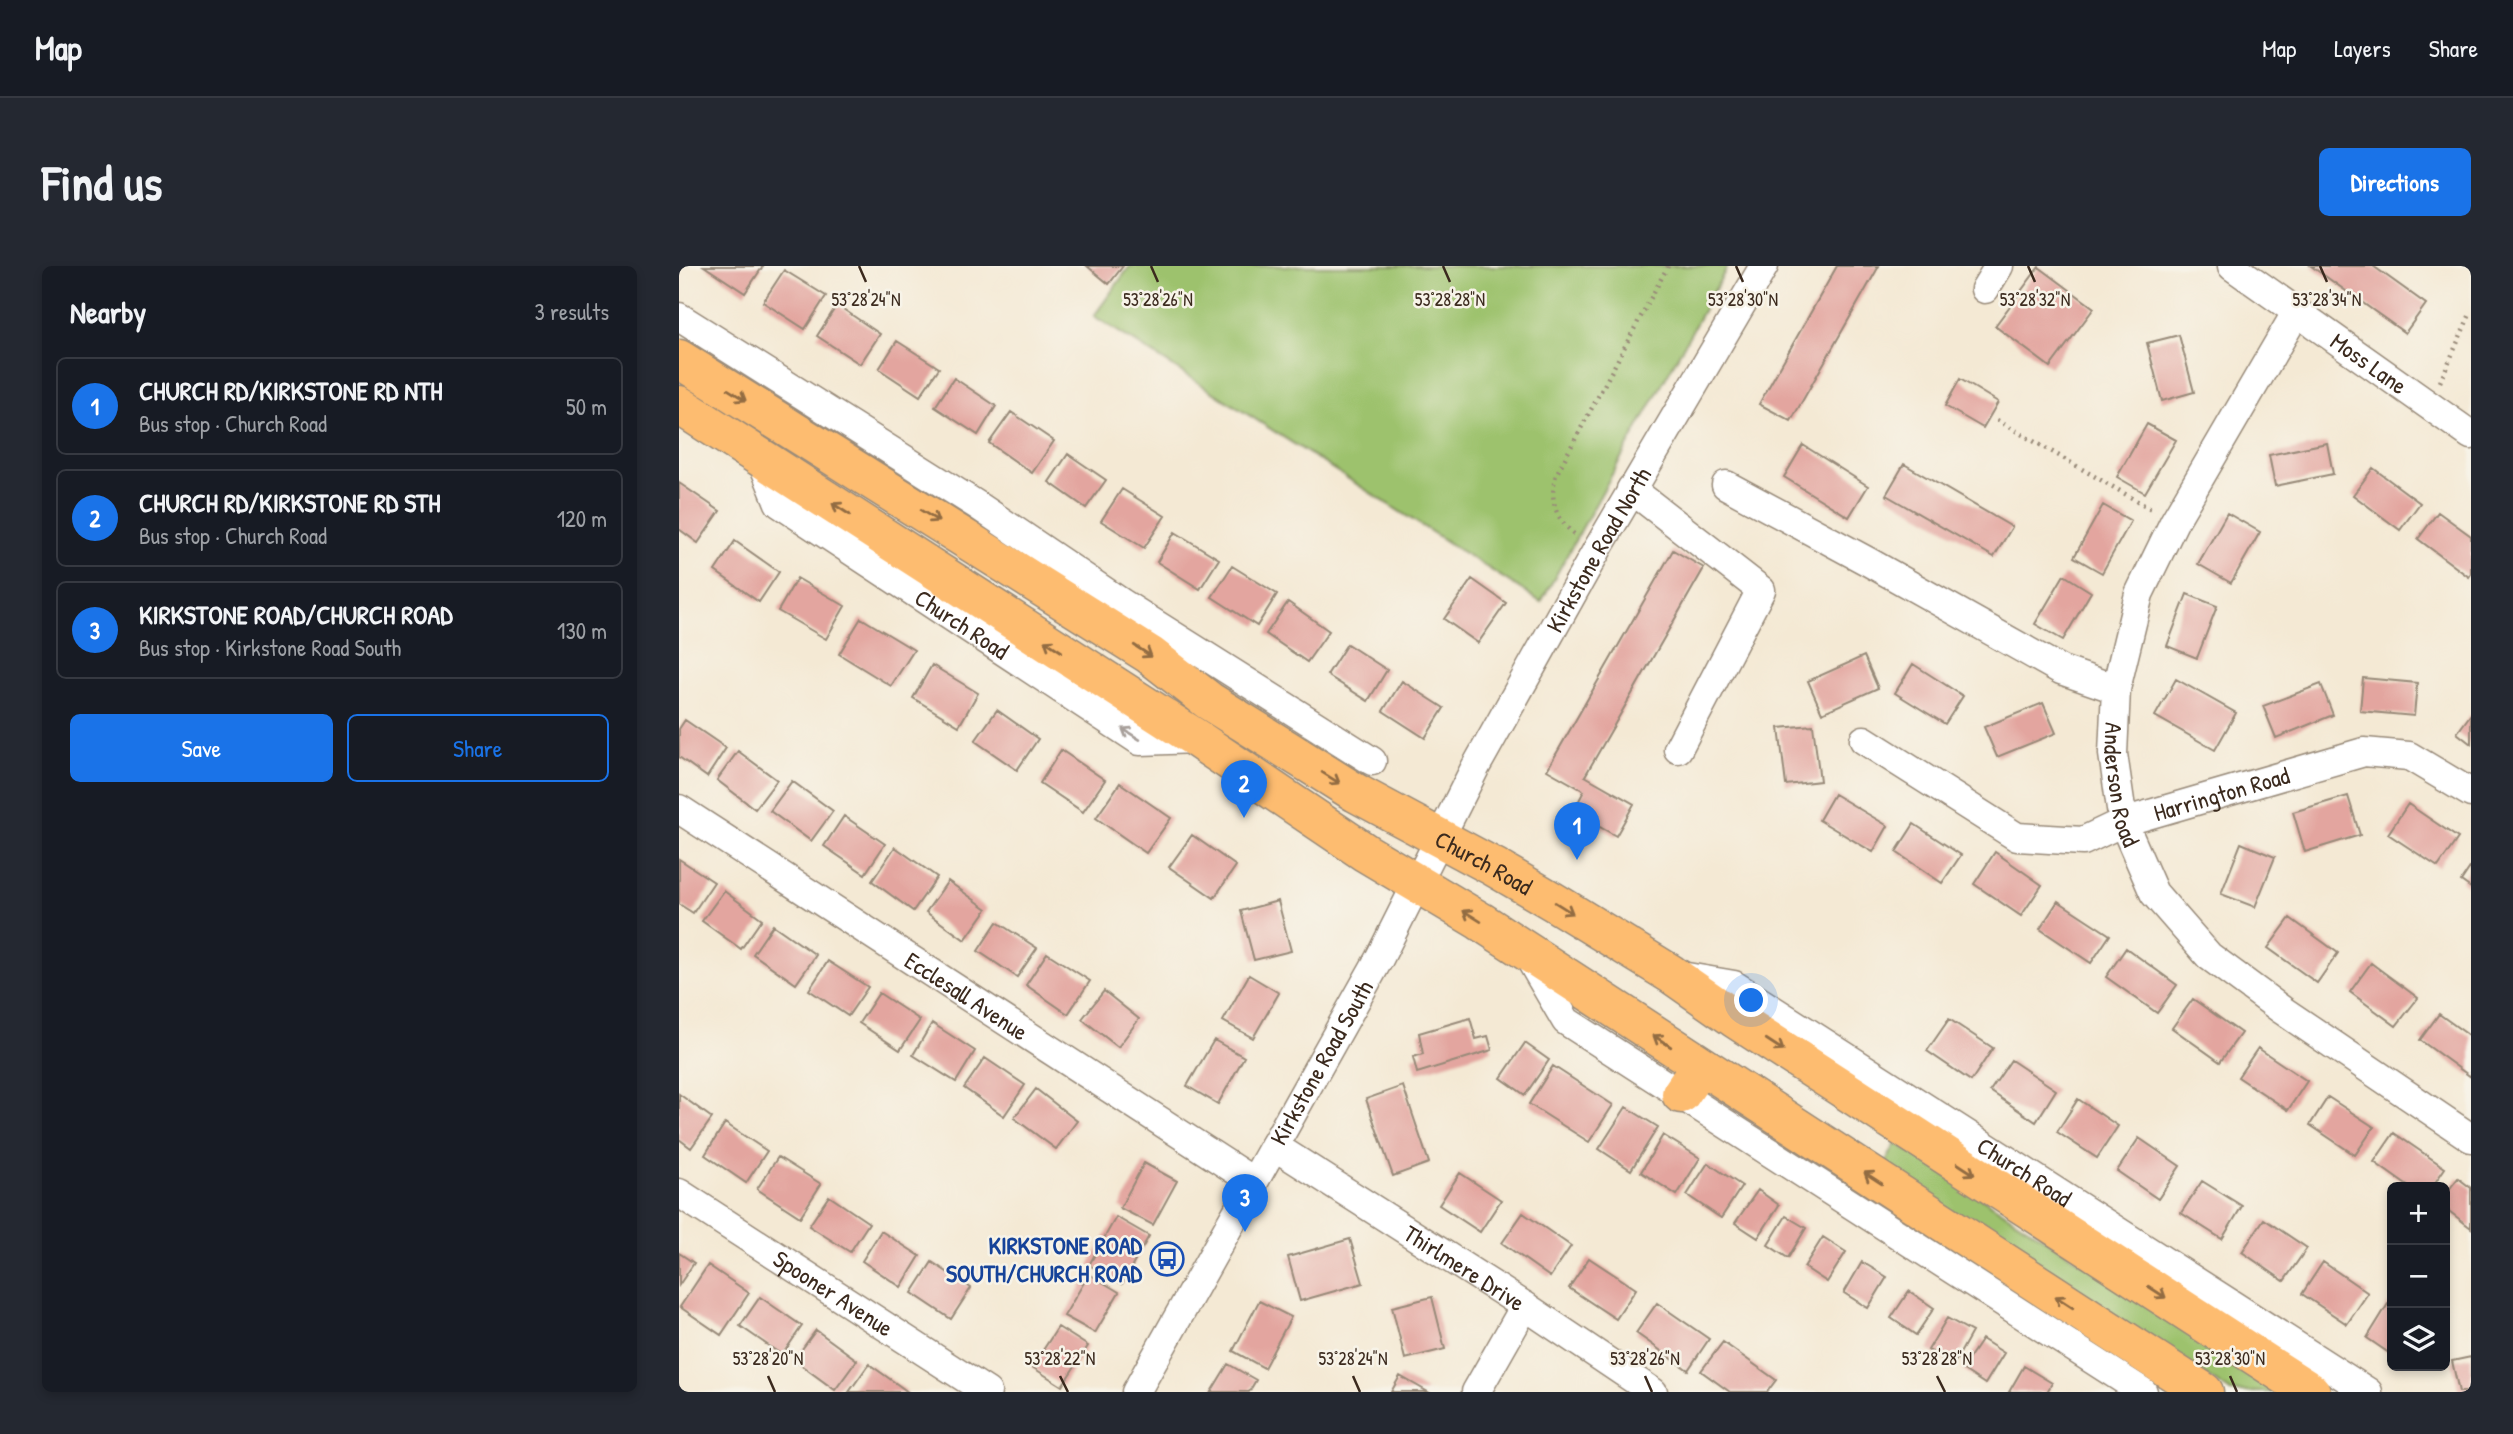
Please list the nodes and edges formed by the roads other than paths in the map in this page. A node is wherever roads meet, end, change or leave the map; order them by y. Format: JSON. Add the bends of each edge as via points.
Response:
{"nodes":[{"id":1,"x":1764,"y":266,"type":"edge"},
{"id":2,"x":2232,"y":266,"type":"edge"},
{"id":3,"x":2296,"y":313,"type":"junction"},
{"id":4,"x":679,"y":317,"type":"edge"},
{"id":5,"x":679,"y":359,"type":"edge"},
{"id":6,"x":679,"y":405,"type":"edge"},
{"id":7,"x":2471,"y":435,"type":"edge"},
{"id":8,"x":1726,"y":485,"type":"dead end"},
{"id":9,"x":1631,"y":489,"type":"junction"},
{"id":10,"x":1115,"y":616,"type":"junction"},
{"id":11,"x":2116,"y":689,"type":"junction"},
{"id":12,"x":1304,"y":740,"type":"junction"},
{"id":13,"x":1864,"y":740,"type":"dead end"},
{"id":14,"x":1678,"y":748,"type":"dead end"},
{"id":15,"x":1372,"y":761,"type":"dead end"},
{"id":16,"x":2471,"y":793,"type":"edge"},
{"id":17,"x":679,"y":809,"type":"edge"},
{"id":18,"x":2123,"y":822,"type":"junction"},
{"id":19,"x":1440,"y":839,"type":"junction"},
{"id":20,"x":1418,"y":883,"type":"junction"},
{"id":21,"x":1671,"y":974,"type":"junction"},
{"id":22,"x":1690,"y":1080,"type":"junction"},
{"id":23,"x":2471,"y":1138,"type":"edge"},
{"id":24,"x":1274,"y":1146,"type":"junction"},
{"id":25,"x":1254,"y":1182,"type":"junction"},
{"id":26,"x":679,"y":1193,"type":"edge"},
{"id":27,"x":1525,"y":1306,"type":"junction"},
{"id":28,"x":987,"y":1392,"type":"edge"},
{"id":29,"x":1136,"y":1392,"type":"edge"},
{"id":30,"x":1476,"y":1392,"type":"edge"},
{"id":31,"x":1653,"y":1392,"type":"edge"},
{"id":32,"x":2143,"y":1392,"type":"edge"},
{"id":33,"x":2204,"y":1392,"type":"edge"},
{"id":34,"x":2311,"y":1392,"type":"edge"},
{"id":35,"x":2368,"y":1392,"type":"edge"}],
"edges":[{"from":1,"to":9,"type":"street","name":"Kirkstone Road North"},
{"from":2,"to":3,"type":"street","name":"Moss Lane"},
{"from":3,"to":7,"type":"street","name":"Moss Lane"},
{"from":3,"to":11,"type":"street","name":"Anderson Road","via":[[2173,522],[2139,594]]},
{"from":4,"to":10,"type":"street","name":"Church Road","via":[[977,505]]},
{"from":5,"to":10,"type":"highway","name":"Church Road","one_way":true},
{"from":20,"to":6,"type":"highway","name":"Church Road","one_way":true},
{"from":8,"to":11,"type":"street","via":[[2061,670]]},
{"from":9,"to":14,"type":"street","via":[[1761,590]]},
{"from":9,"to":19,"type":"street","name":"Kirkstone Road North"},
{"from":10,"to":12,"type":"highway","name":"Church Road","via":[[1150,655],[1209,701]]},
{"from":11,"to":18,"type":"street","name":"Anderson Road","via":[[2113,754]]},
{"from":12,"to":15,"type":"street","name":"Church Road"},
{"from":12,"to":19,"type":"highway","name":"Church Road","one_way":true,"via":[[1356,793]]},
{"from":13,"to":18,"type":"street","name":"Harrington Road","via":[[2017,837],[2083,841]]},
{"from":16,"to":18,"type":"street","name":"Harrington Road","via":[[2409,756],[2364,752]]},
{"from":17,"to":25,"type":"street","name":"Ecclesall Avenue"},
{"from":18,"to":23,"type":"street","name":"Anderson Road","via":[[2154,893],[2209,956]]},
{"from":19,"to":20,"type":"street","name":"Kirkstone Road South"},
{"from":19,"to":21,"type":"highway","name":"Church Road","one_way":true},
{"from":22,"to":20,"type":"highway","name":"Church Road","one_way":true,"via":[[1527,952]]},
{"from":20,"to":24,"type":"street","name":"Kirkstone Road South"},
{"from":21,"to":34,"type":"highway","name":"Church Road","one_way":true},
{"from":21,"to":35,"type":"street","name":"Church Road","via":[[1734,985]]},
{"from":22,"to":32,"type":"street","name":"Church Road"},
{"from":33,"to":22,"type":"highway","name":"Church Road","one_way":true},
{"from":24,"to":25,"type":"street","name":"Kirkstone Road South"},
{"from":24,"to":27,"type":"street","name":"Thirlmere Drive"},
{"from":25,"to":29,"type":"street","name":"Kirkstone Road South"},
{"from":26,"to":28,"type":"street","name":"Spooner Avenue"},
{"from":27,"to":30,"type":"street"},
{"from":27,"to":31,"type":"street","name":"Thirlmere Drive"}]}
